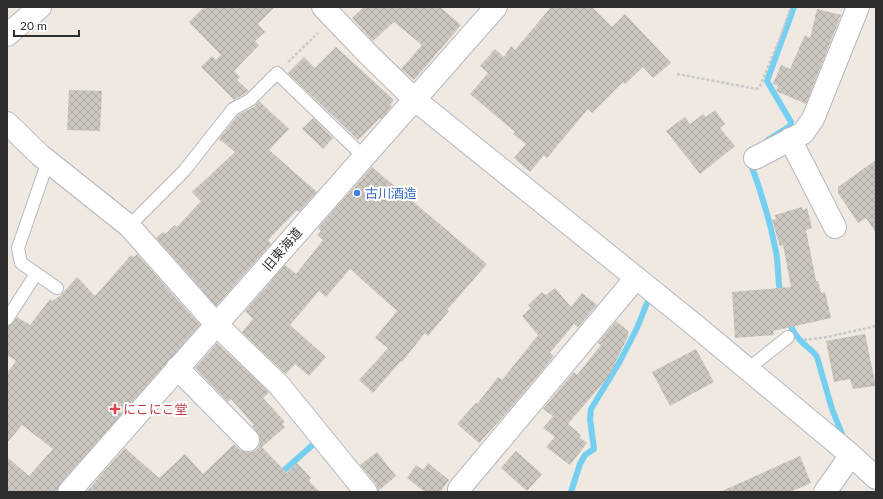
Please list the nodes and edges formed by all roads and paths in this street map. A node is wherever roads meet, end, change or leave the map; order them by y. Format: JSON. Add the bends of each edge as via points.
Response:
{"nodes":[{"id":1,"x":40,"y":7,"type":"edge"},
{"id":2,"x":496,"y":7,"type":"edge"},
{"id":3,"x":791,"y":7,"type":"edge"},
{"id":4,"x":859,"y":7,"type":"edge"},
{"id":5,"x":332,"y":12,"type":"edge"},
{"id":6,"x":876,"y":13,"type":"edge"},
{"id":7,"x":7,"y":35,"type":"edge"},
{"id":8,"x":277,"y":73,"type":"junction"},
{"id":9,"x":677,"y":74,"type":"dead end"},
{"id":10,"x":414,"y":99,"type":"junction"},
{"id":11,"x":7,"y":123,"type":"edge"},
{"id":12,"x":790,"y":139,"type":"junction"},
{"id":13,"x":363,"y":156,"type":"junction"},
{"id":14,"x":755,"y":158,"type":"dead end"},
{"id":15,"x":48,"y":162,"type":"junction"},
{"id":16,"x":129,"y":226,"type":"junction"},
{"id":17,"x":835,"y":227,"type":"dead end"},
{"id":18,"x":36,"y":274,"type":"junction"},
{"id":19,"x":636,"y":278,"type":"junction"},
{"id":20,"x":57,"y":288,"type":"dead end"},
{"id":21,"x":7,"y":319,"type":"edge"},
{"id":22,"x":216,"y":324,"type":"junction"},
{"id":23,"x":876,"y":326,"type":"edge"},
{"id":24,"x":788,"y":337,"type":"joint"},
{"id":25,"x":177,"y":368,"type":"junction"},
{"id":26,"x":748,"y":369,"type":"junction"},
{"id":27,"x":248,"y":440,"type":"dead end"},
{"id":28,"x":851,"y":456,"type":"junction"},
{"id":29,"x":876,"y":477,"type":"edge"},
{"id":30,"x":459,"y":489,"type":"dead end"},
{"id":31,"x":69,"y":492,"type":"edge"},
{"id":32,"x":366,"y":492,"type":"edge"},
{"id":33,"x":825,"y":492,"type":"edge"}],
"edges":[{"from":1,"to":7,"type":"street"},
{"from":2,"to":10,"type":"street","name":"旧東海道"},
{"from":3,"to":9,"type":"path","via":[[757,88]]},
{"from":4,"to":6,"type":"street"},
{"from":4,"to":12,"type":"street","via":[[813,119],[803,133]]},
{"from":5,"to":8,"type":"path"},
{"from":5,"to":10,"type":"street","via":[[369,55]]},
{"from":8,"to":13,"type":"lane"},
{"from":8,"to":16,"type":"lane","via":[[250,100],[233,109],[184,171]]},
{"from":10,"to":13,"type":"street","name":"旧東海道"},
{"from":10,"to":19,"type":"street"},
{"from":11,"to":15,"type":"street"},
{"from":12,"to":14,"type":"street"},
{"from":12,"to":17,"type":"street"},
{"from":13,"to":22,"type":"street","name":"旧東海道"},
{"from":15,"to":16,"type":"street"},
{"from":15,"to":18,"type":"lane","via":[[18,248],[21,263]]},
{"from":16,"to":22,"type":"street"},
{"from":18,"to":20,"type":"lane"},
{"from":18,"to":21,"type":"lane"},
{"from":19,"to":26,"type":"street"},
{"from":19,"to":30,"type":"street"},
{"from":22,"to":25,"type":"street","name":"旧東海道"},
{"from":22,"to":32,"type":"street","via":[[279,385]]},
{"from":23,"to":24,"type":"path","via":[[827,338],[803,340]]},
{"from":24,"to":26,"type":"lane"},
{"from":25,"to":27,"type":"street"},
{"from":25,"to":31,"type":"street","name":"旧東海道"},
{"from":26,"to":28,"type":"street"},
{"from":28,"to":29,"type":"street"},
{"from":28,"to":33,"type":"street"}]}
